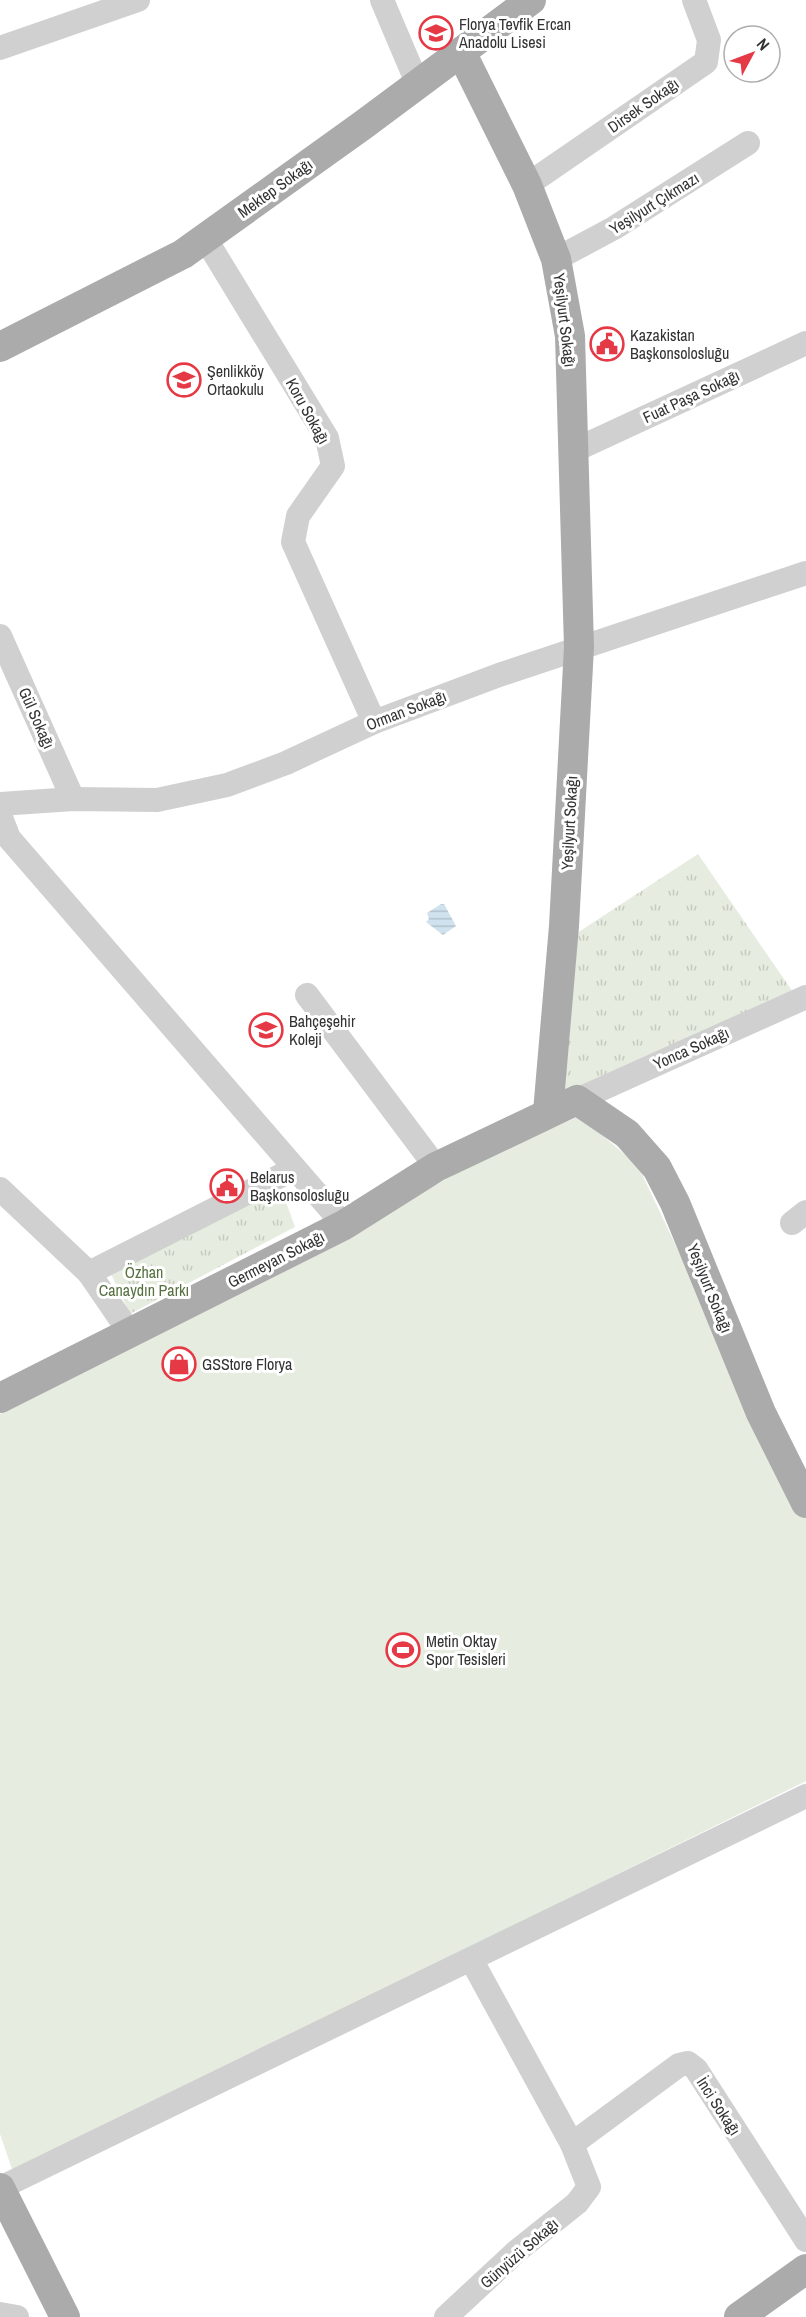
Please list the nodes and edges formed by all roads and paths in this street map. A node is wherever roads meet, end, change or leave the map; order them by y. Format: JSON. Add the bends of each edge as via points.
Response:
{"nodes":[{"id":1,"x":138,"y":0,"type":"edge"},
{"id":2,"x":382,"y":0,"type":"edge"},
{"id":3,"x":531,"y":0,"type":"edge"},
{"id":4,"x":694,"y":0,"type":"edge"},
{"id":5,"x":0,"y":48,"type":"edge"},
{"id":6,"x":461,"y":52,"type":"junction"},
{"id":7,"x":418,"y":85,"type":"junction"},
{"id":8,"x":748,"y":143,"type":"dead end"},
{"id":9,"x":527,"y":185,"type":"junction"},
{"id":10,"x":205,"y":238,"type":"junction"},
{"id":11,"x":556,"y":259,"type":"junction"},
{"id":12,"x":806,"y":343,"type":"edge"},
{"id":13,"x":0,"y":347,"type":"edge"},
{"id":14,"x":575,"y":450,"type":"junction"},
{"id":15,"x":806,"y":573,"type":"edge"},
{"id":16,"x":0,"y":636,"type":"edge"},
{"id":17,"x":579,"y":647,"type":"junction"},
{"id":18,"x":374,"y":722,"type":"junction"},
{"id":19,"x":73,"y":800,"type":"junction"},
{"id":20,"x":0,"y":804,"type":"edge"},
{"id":21,"x":0,"y":815,"type":"edge"},
{"id":22,"x":307,"y":995,"type":"dead end"},
{"id":23,"x":806,"y":997,"type":"edge"},
{"id":24,"x":577,"y":1100,"type":"junction"},
{"id":25,"x":548,"y":1112,"type":"junction"},
{"id":26,"x":436,"y":1167,"type":"junction"},
{"id":27,"x":294,"y":1169,"type":"junction"},
{"id":28,"x":0,"y":1189,"type":"edge"},
{"id":29,"x":344,"y":1225,"type":"junction"},
{"id":30,"x":89,"y":1273,"type":"junction"},
{"id":31,"x":130,"y":1333,"type":"junction"},
{"id":32,"x":0,"y":1398,"type":"edge"},
{"id":33,"x":806,"y":1503,"type":"edge"},
{"id":34,"x":806,"y":1796,"type":"edge"},
{"id":35,"x":472,"y":1961,"type":"junction"},
{"id":36,"x":572,"y":2144,"type":"junction"},
{"id":37,"x":0,"y":2188,"type":"edge"},
{"id":38,"x":806,"y":2240,"type":"edge"},
{"id":39,"x":806,"y":2269,"type":"edge"},
{"id":40,"x":0,"y":2314,"type":"edge"},
{"id":41,"x":17,"y":2317,"type":"edge"},
{"id":42,"x":64,"y":2317,"type":"edge"},
{"id":43,"x":446,"y":2317,"type":"edge"},
{"id":44,"x":739,"y":2317,"type":"edge"}],
"edges":[{"from":1,"to":5,"type":"street"},
{"from":2,"to":7,"type":"street"},
{"from":3,"to":6,"type":"main road","name":"Mektep Sokağı"},
{"from":4,"to":9,"type":"street","name":"Dirsek Sokağı","via":[[709,40],[706,62]]},
{"from":6,"to":7,"type":"main road","name":"Mektep Sokağı"},
{"from":6,"to":9,"type":"main road","name":"Yeşilyurt Sokağı"},
{"from":7,"to":10,"type":"main road","name":"Mektep Sokağı"},
{"from":8,"to":11,"type":"street","name":"Yeşilyurt Çıkmazı","via":[[614,228]]},
{"from":9,"to":11,"type":"main road","name":"Yeşilyurt Sokağı"},
{"from":10,"to":13,"type":"main road","name":"Mektep Sokağı","via":[[183,254]]},
{"from":10,"to":18,"type":"street","name":"Koru Sokağı","via":[[327,438],[333,466],[298,516],[293,542]]},
{"from":11,"to":14,"type":"main road","name":"Yeşilyurt Sokağı","via":[[570,336]]},
{"from":12,"to":14,"type":"street","name":"Fuat Paşa Sokağı"},
{"from":14,"to":17,"type":"main road","name":"Yeşilyurt Sokağı"},
{"from":15,"to":17,"type":"street","name":"Orman Sokağı"},
{"from":16,"to":19,"type":"street","name":"Gül Sokağı"},
{"from":17,"to":18,"type":"street","name":"Orman Sokağı"},
{"from":17,"to":25,"type":"main road","name":"Yeşilyurt Sokağı","via":[[564,926]]},
{"from":18,"to":19,"type":"street","name":"Orman Sokağı","via":[[286,763],[227,785],[157,801]]},
{"from":19,"to":20,"type":"street","name":"Orman Sokağı"},
{"from":21,"to":27,"type":"street","via":[[9,838]]},
{"from":22,"to":26,"type":"street"},
{"from":23,"to":24,"type":"street","name":"Yonca Sokağı"},
{"from":24,"to":25,"type":"main road"},
{"from":24,"to":33,"type":"main road","name":"Yeşilyurt Sokağı","via":[[627,1134],[657,1168],[761,1413]]},
{"from":25,"to":26,"type":"main road","name":"Germeyan Sokağı"},
{"from":26,"to":29,"type":"main road","name":"Germeyan Sokağı"},
{"from":27,"to":29,"type":"street"},
{"from":27,"to":30,"type":"street"},
{"from":28,"to":30,"type":"street"},
{"from":29,"to":31,"type":"main road","name":"Germeyan Sokağı"},
{"from":30,"to":31,"type":"street"},
{"from":31,"to":32,"type":"main road","name":"Germeyan Sokağı"},
{"from":34,"to":35,"type":"street"},
{"from":35,"to":36,"type":"street"},
{"from":35,"to":37,"type":"street"},
{"from":36,"to":38,"type":"street","name":"İnci Sokağı","via":[[679,2065],[688,2063],[696,2069]]},
{"from":36,"to":43,"type":"street","name":"Günyüzü Sokağı","via":[[589,2187],[577,2203],[517,2251]]},
{"from":37,"to":42,"type":"main road"},
{"from":39,"to":44,"type":"main road"},
{"from":40,"to":41,"type":"street"}]}
